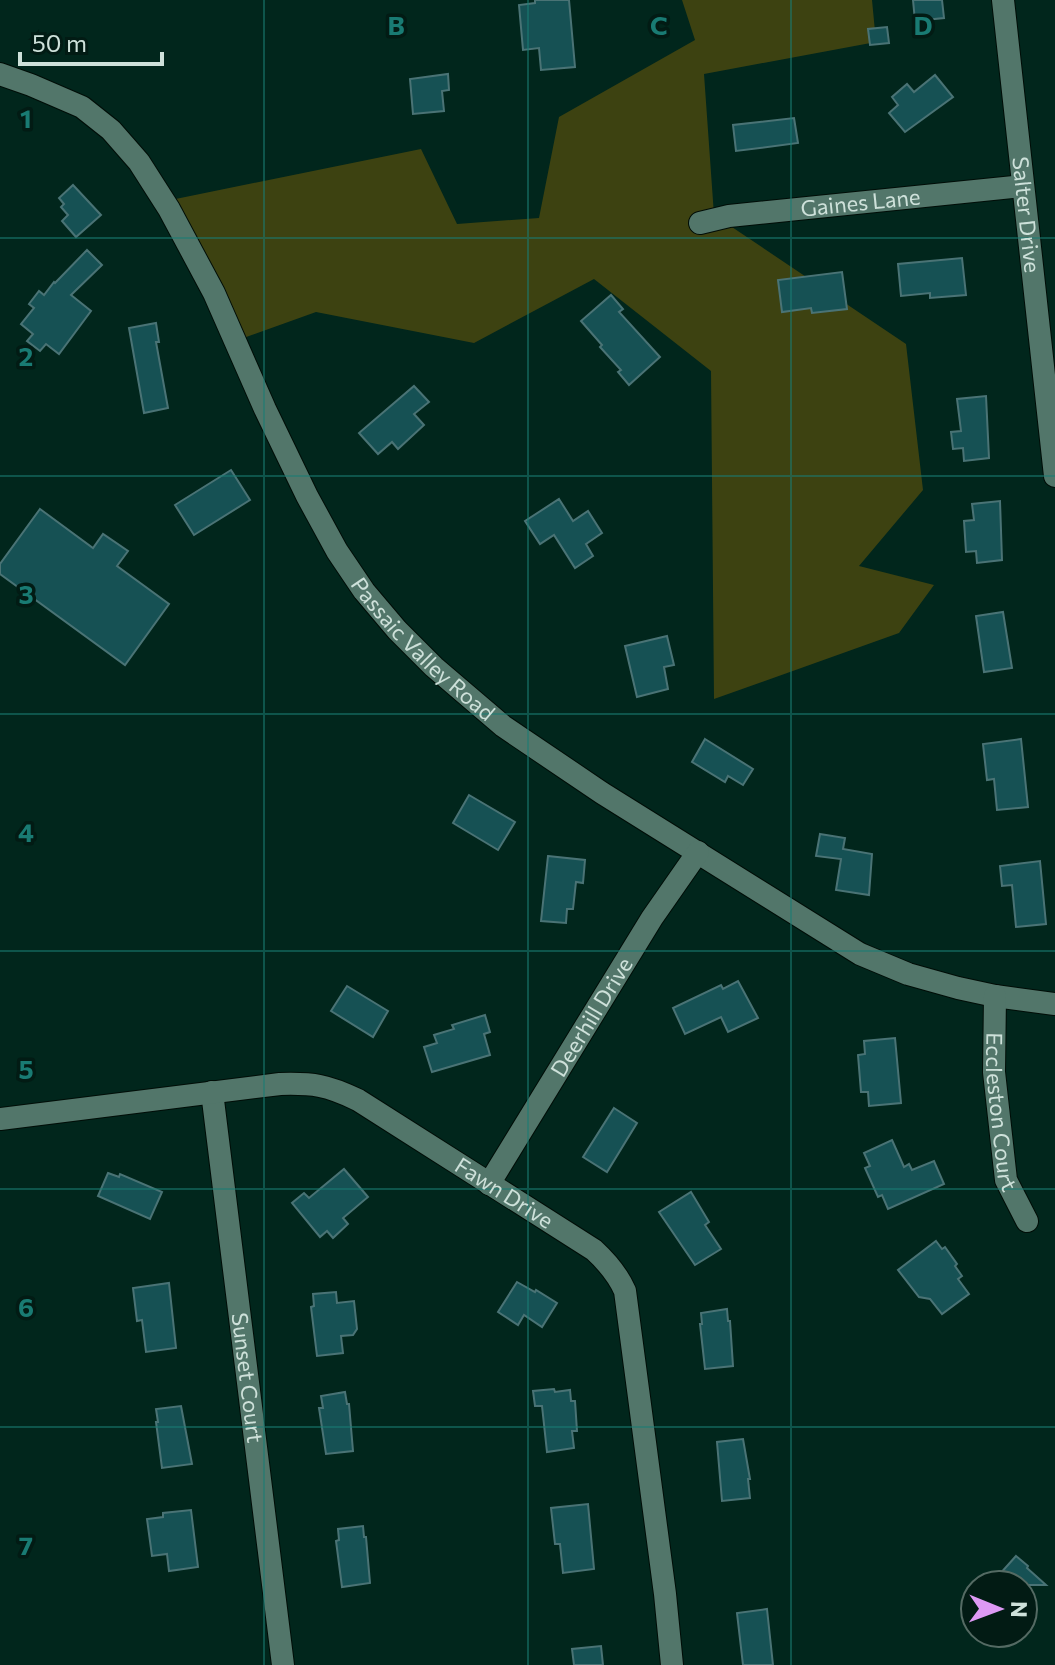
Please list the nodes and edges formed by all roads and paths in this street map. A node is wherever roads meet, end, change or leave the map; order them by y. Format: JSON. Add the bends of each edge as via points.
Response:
{"nodes":[{"id":1,"x":1003,"y":0,"type":"edge"},
{"id":2,"x":0,"y":74,"type":"edge"},
{"id":3,"x":1023,"y":186,"type":"junction"},
{"id":4,"x":700,"y":223,"type":"dead end"},
{"id":5,"x":1055,"y":476,"type":"edge"},
{"id":6,"x":698,"y":852,"type":"junction"},
{"id":7,"x":995,"y":996,"type":"junction"},
{"id":8,"x":1055,"y":1004,"type":"edge"},
{"id":9,"x":212,"y":1092,"type":"junction"},
{"id":10,"x":0,"y":1119,"type":"edge"},
{"id":11,"x":489,"y":1184,"type":"junction"},
{"id":12,"x":1027,"y":1221,"type":"dead end"},
{"id":13,"x":283,"y":1665,"type":"edge"},
{"id":14,"x":672,"y":1665,"type":"edge"}],
"edges":[{"from":1,"to":3,"type":"street","name":"Salter Drive"},
{"from":2,"to":6,"type":"street","name":"Passaic Valley Road","via":[[82,107],[139,162],[214,293],[337,551],[397,630],[503,726]]},
{"from":3,"to":4,"type":"street","name":"Gaines Lane"},
{"from":3,"to":5,"type":"street","name":"Salter Drive"},
{"from":6,"to":7,"type":"street","name":"Passaic Valley Road","via":[[860,954],[908,974]]},
{"from":6,"to":11,"type":"street","name":"Deerhill Drive"},
{"from":7,"to":8,"type":"street","name":"Passaic Valley Road"},
{"from":7,"to":12,"type":"street","name":"Eccleston Court","via":[[994,1072],[1006,1180]]},
{"from":9,"to":10,"type":"street","name":"Fawn Drive"},
{"from":9,"to":11,"type":"street","name":"Fawn Drive","via":[[280,1084],[334,1089]]},
{"from":9,"to":13,"type":"street","name":"Sunset Court"},
{"from":11,"to":14,"type":"street","name":"Fawn Drive","via":[[594,1250],[625,1291]]}]}
